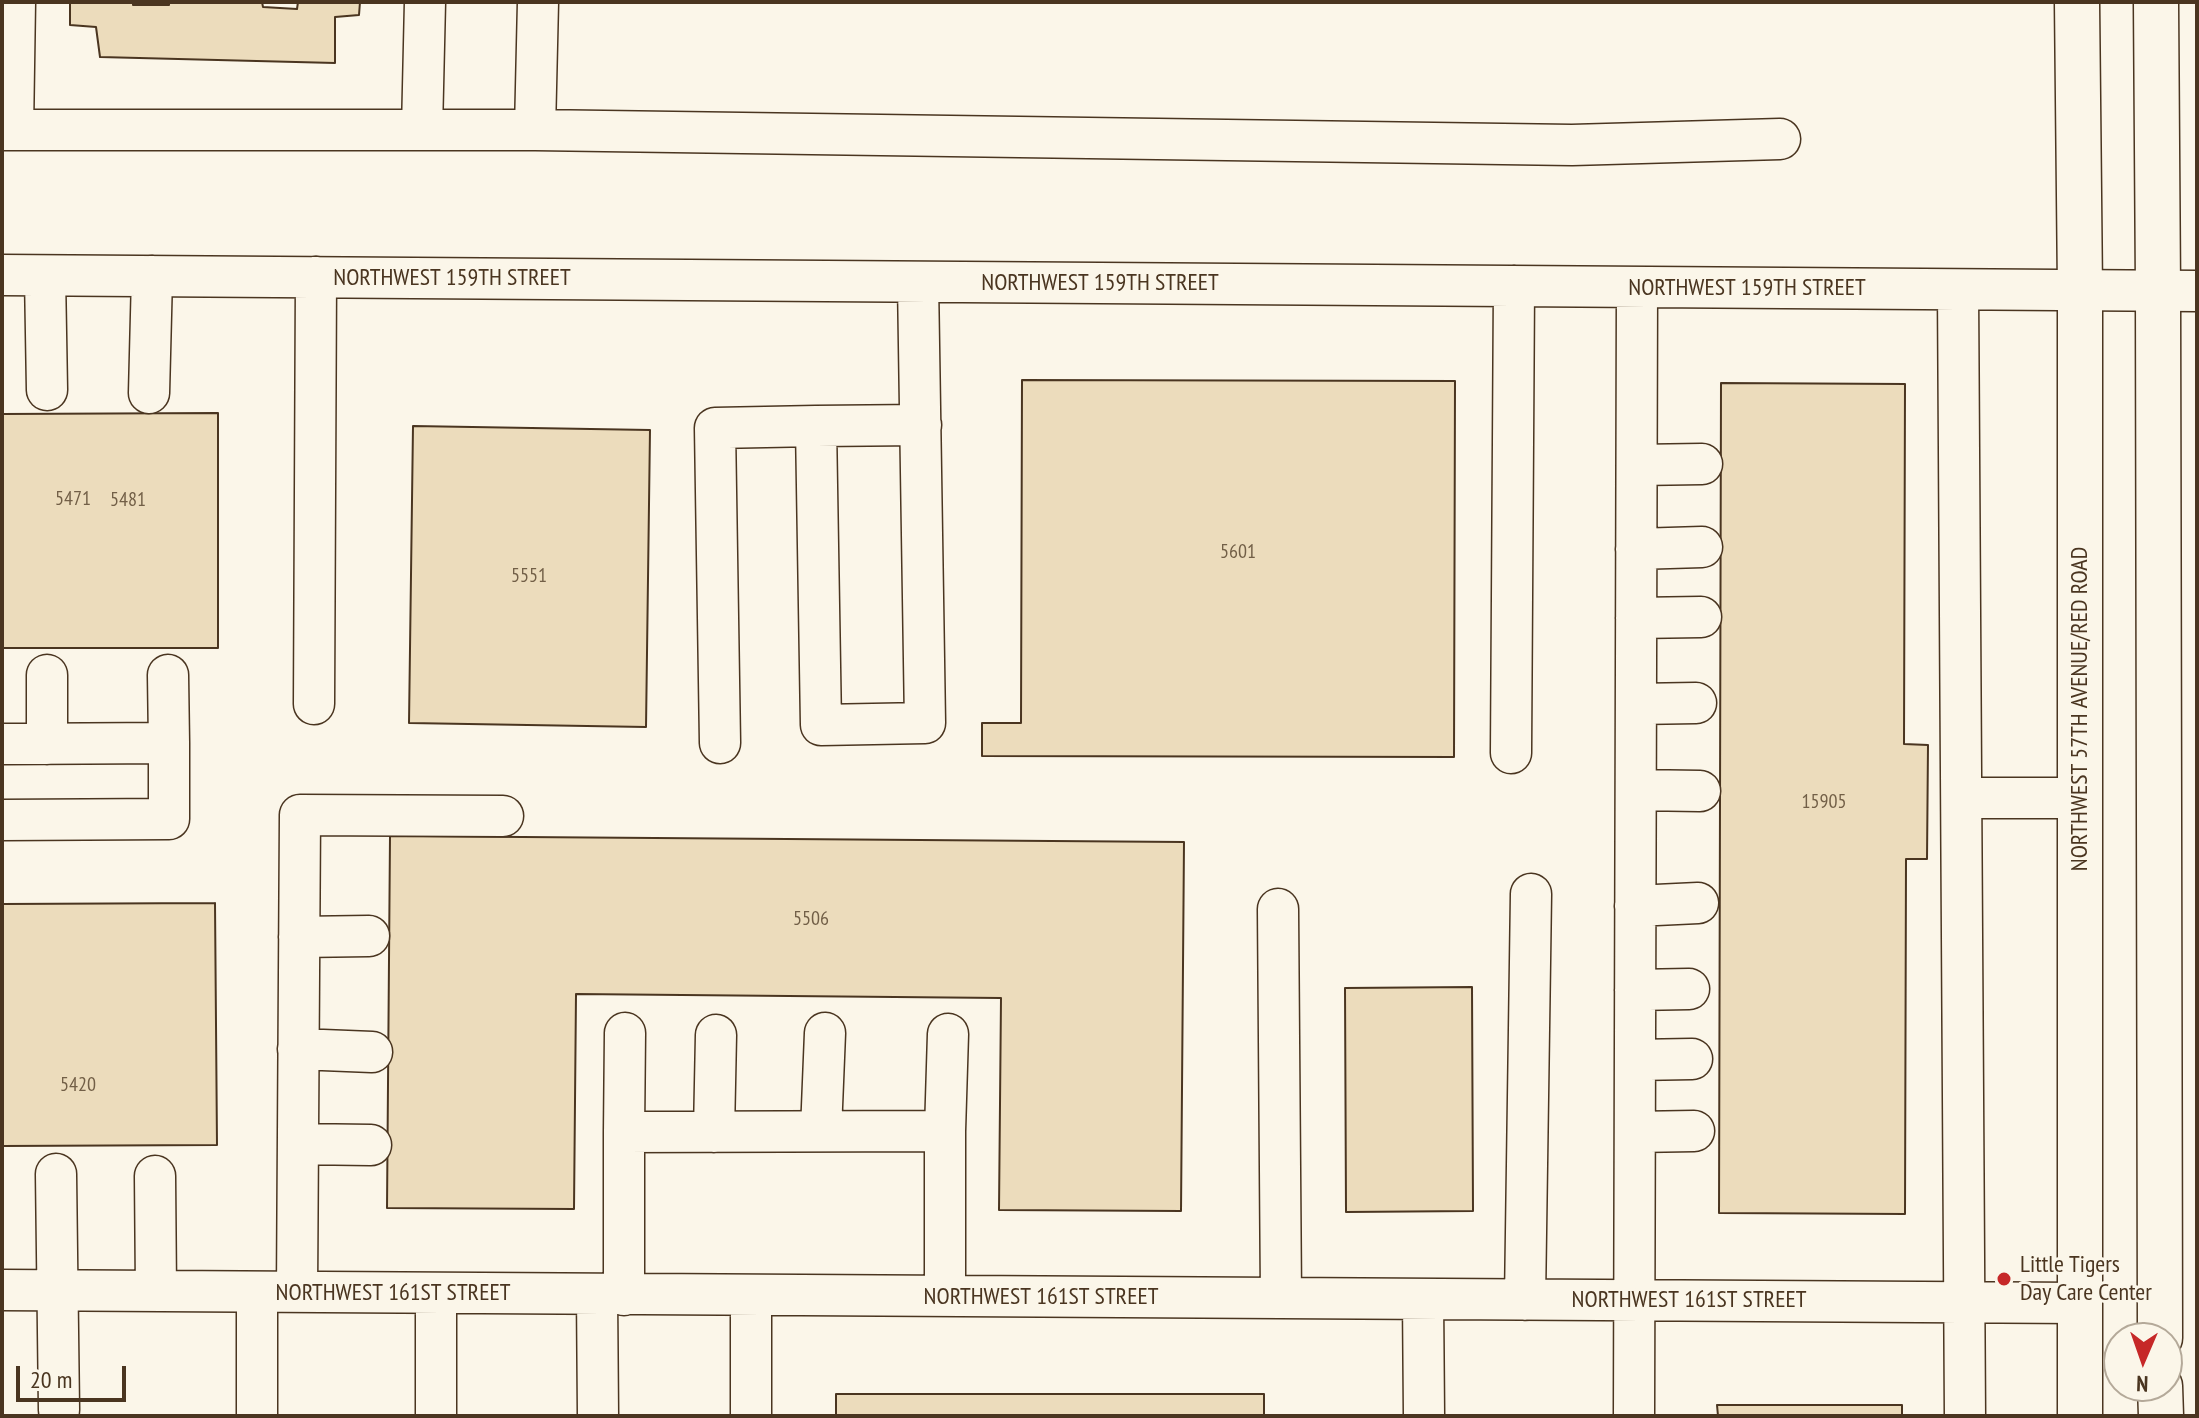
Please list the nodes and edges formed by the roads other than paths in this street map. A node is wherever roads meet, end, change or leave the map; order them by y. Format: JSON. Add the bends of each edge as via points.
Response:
{"nodes":[{"id":1,"x":15,"y":2,"type":"edge"},
{"id":2,"x":425,"y":2,"type":"edge"},
{"id":3,"x":538,"y":2,"type":"edge"},
{"id":4,"x":2077,"y":2,"type":"edge"},
{"id":5,"x":2156,"y":2,"type":"edge"},
{"id":6,"x":8,"y":130,"type":"edge"},
{"id":7,"x":422,"y":130,"type":"junction"},
{"id":8,"x":535,"y":130,"type":"junction"},
{"id":9,"x":1780,"y":139,"type":"dead end"},
{"id":10,"x":2,"y":275,"type":"edge"},
{"id":11,"x":45,"y":276,"type":"junction"},
{"id":12,"x":152,"y":276,"type":"junction"},
{"id":13,"x":316,"y":277,"type":"junction"},
{"id":14,"x":918,"y":282,"type":"junction"},
{"id":15,"x":1514,"y":286,"type":"junction"},
{"id":16,"x":1637,"y":288,"type":"junction"},
{"id":17,"x":1958,"y":290,"type":"junction"},
{"id":18,"x":2080,"y":291,"type":"junction"},
{"id":19,"x":2178,"y":291,"type":"edge"},
{"id":20,"x":47,"y":390,"type":"dead end"},
{"id":21,"x":149,"y":393,"type":"dead end"},
{"id":22,"x":921,"y":425,"type":"junction"},
{"id":23,"x":816,"y":426,"type":"junction"},
{"id":24,"x":1702,"y":464,"type":"dead end"},
{"id":25,"x":1637,"y":465,"type":"junction"},
{"id":26,"x":1702,"y":547,"type":"dead end"},
{"id":27,"x":1636,"y":549,"type":"junction"},
{"id":28,"x":1701,"y":617,"type":"dead end"},
{"id":29,"x":1636,"y":618,"type":"junction"},
{"id":30,"x":47,"y":675,"type":"dead end"},
{"id":31,"x":168,"y":675,"type":"dead end"},
{"id":32,"x":1696,"y":703,"type":"dead end"},
{"id":33,"x":314,"y":704,"type":"dead end"},
{"id":34,"x":1636,"y":704,"type":"junction"},
{"id":35,"x":169,"y":743,"type":"junction"},
{"id":36,"x":720,"y":743,"type":"dead end"},
{"id":37,"x":2,"y":744,"type":"edge"},
{"id":38,"x":47,"y":744,"type":"junction"},
{"id":39,"x":1511,"y":753,"type":"dead end"},
{"id":40,"x":1636,"y":790,"type":"junction"},
{"id":41,"x":1700,"y":791,"type":"dead end"},
{"id":42,"x":1962,"y":798,"type":"junction"},
{"id":43,"x":2080,"y":798,"type":"junction"},
{"id":44,"x":503,"y":816,"type":"dead end"},
{"id":45,"x":2,"y":820,"type":"edge"},
{"id":46,"x":1531,"y":894,"type":"dead end"},
{"id":47,"x":1698,"y":903,"type":"dead end"},
{"id":48,"x":1635,"y":906,"type":"junction"},
{"id":49,"x":1278,"y":909,"type":"dead end"},
{"id":50,"x":369,"y":936,"type":"dead end"},
{"id":51,"x":299,"y":937,"type":"junction"},
{"id":52,"x":1689,"y":989,"type":"dead end"},
{"id":53,"x":1635,"y":990,"type":"junction"},
{"id":54,"x":625,"y":1033,"type":"dead end"},
{"id":55,"x":825,"y":1033,"type":"dead end"},
{"id":56,"x":948,"y":1034,"type":"dead end"},
{"id":57,"x":716,"y":1035,"type":"dead end"},
{"id":58,"x":298,"y":1049,"type":"junction"},
{"id":59,"x":372,"y":1052,"type":"dead end"},
{"id":60,"x":1692,"y":1059,"type":"dead end"},
{"id":61,"x":1635,"y":1060,"type":"junction"},
{"id":62,"x":821,"y":1131,"type":"junction"},
{"id":63,"x":945,"y":1131,"type":"junction"},
{"id":64,"x":1694,"y":1131,"type":"dead end"},
{"id":65,"x":624,"y":1132,"type":"junction"},
{"id":66,"x":714,"y":1132,"type":"junction"},
{"id":67,"x":1635,"y":1132,"type":"junction"},
{"id":68,"x":298,"y":1144,"type":"junction"},
{"id":69,"x":371,"y":1145,"type":"dead end"},
{"id":70,"x":56,"y":1174,"type":"dead end"},
{"id":71,"x":155,"y":1176,"type":"dead end"},
{"id":72,"x":2,"y":1290,"type":"edge"},
{"id":73,"x":57,"y":1291,"type":"junction"},
{"id":74,"x":156,"y":1291,"type":"junction"},
{"id":75,"x":257,"y":1292,"type":"junction"},
{"id":76,"x":297,"y":1292,"type":"junction"},
{"id":77,"x":436,"y":1293,"type":"junction"},
{"id":78,"x":611,"y":1295,"type":"junction"},
{"id":79,"x":751,"y":1296,"type":"junction"},
{"id":80,"x":945,"y":1296,"type":"junction"},
{"id":81,"x":1281,"y":1298,"type":"junction"},
{"id":82,"x":1423,"y":1299,"type":"junction"},
{"id":83,"x":1525,"y":1300,"type":"junction"},
{"id":84,"x":1634,"y":1300,"type":"junction"},
{"id":85,"x":1966,"y":1302,"type":"junction"},
{"id":86,"x":2080,"y":1303,"type":"junction"},
{"id":87,"x":2160,"y":1322,"type":"edge"},
{"id":88,"x":59,"y":1410,"type":"dead end"},
{"id":89,"x":257,"y":1414,"type":"edge"},
{"id":90,"x":436,"y":1416,"type":"edge"},
{"id":91,"x":598,"y":1416,"type":"edge"},
{"id":92,"x":751,"y":1416,"type":"edge"},
{"id":93,"x":1424,"y":1416,"type":"edge"},
{"id":94,"x":1634,"y":1416,"type":"edge"},
{"id":95,"x":1965,"y":1416,"type":"edge"},
{"id":96,"x":2080,"y":1416,"type":"edge"}],
"edges":[{"from":1,"to":6,"type":"street"},
{"from":2,"to":7,"type":"street"},
{"from":3,"to":8,"type":"street"},
{"from":4,"to":18,"type":"main road","name":"NORTHWEST 57TH AVENUE/RED ROAD"},
{"from":5,"to":19,"type":"main road"},
{"from":6,"to":7,"type":"street"},
{"from":7,"to":8,"type":"street"},
{"from":8,"to":9,"type":"street","via":[[1572,145]]},
{"from":10,"to":11,"type":"street","name":"NORTHWEST 159TH STREET"},
{"from":11,"to":12,"type":"street","name":"NORTHWEST 159TH STREET"},
{"from":11,"to":20,"type":"street"},
{"from":12,"to":13,"type":"street","name":"NORTHWEST 159TH STREET"},
{"from":12,"to":21,"type":"street"},
{"from":13,"to":14,"type":"street","name":"NORTHWEST 159TH STREET"},
{"from":13,"to":33,"type":"street"},
{"from":14,"to":15,"type":"street","name":"NORTHWEST 159TH STREET"},
{"from":14,"to":22,"type":"street"},
{"from":15,"to":16,"type":"street","name":"NORTHWEST 159TH STREET"},
{"from":15,"to":39,"type":"street"},
{"from":16,"to":17,"type":"street","name":"NORTHWEST 159TH STREET"},
{"from":16,"to":25,"type":"street"},
{"from":17,"to":18,"type":"street","name":"NORTHWEST 159TH STREET"},
{"from":17,"to":42,"type":"street"},
{"from":18,"to":19,"type":"street","name":"NORTHWEST 159TH STREET"},
{"from":18,"to":43,"type":"main road","name":"NORTHWEST 57TH AVENUE/RED ROAD"},
{"from":19,"to":87,"type":"main road"},
{"from":22,"to":23,"type":"street"},
{"from":22,"to":23,"type":"street","via":[[925,723],[836,725],[821,725]]},
{"from":23,"to":36,"type":"street","via":[[715,428]]},
{"from":24,"to":25,"type":"street"},
{"from":25,"to":27,"type":"street"},
{"from":26,"to":27,"type":"street"},
{"from":27,"to":29,"type":"street"},
{"from":28,"to":29,"type":"street"},
{"from":29,"to":34,"type":"street"},
{"from":30,"to":38,"type":"street"},
{"from":31,"to":35,"type":"street"},
{"from":32,"to":34,"type":"street"},
{"from":34,"to":40,"type":"street"},
{"from":35,"to":38,"type":"street"},
{"from":35,"to":45,"type":"street","via":[[169,819]]},
{"from":37,"to":38,"type":"street"},
{"from":40,"to":41,"type":"street"},
{"from":40,"to":48,"type":"street"},
{"from":42,"to":43,"type":"street"},
{"from":42,"to":85,"type":"street"},
{"from":43,"to":86,"type":"main road","name":"NORTHWEST 57TH AVENUE/RED ROAD"},
{"from":44,"to":51,"type":"street","via":[[300,815]]},
{"from":46,"to":83,"type":"street"},
{"from":47,"to":48,"type":"street"},
{"from":48,"to":53,"type":"street"},
{"from":49,"to":81,"type":"street"},
{"from":50,"to":51,"type":"street"},
{"from":51,"to":58,"type":"street"},
{"from":52,"to":53,"type":"street"},
{"from":53,"to":61,"type":"street"},
{"from":54,"to":65,"type":"street"},
{"from":55,"to":62,"type":"street"},
{"from":56,"to":63,"type":"street"},
{"from":57,"to":66,"type":"street"},
{"from":58,"to":59,"type":"street"},
{"from":58,"to":68,"type":"street"},
{"from":60,"to":61,"type":"street"},
{"from":61,"to":67,"type":"street"},
{"from":62,"to":63,"type":"street"},
{"from":62,"to":66,"type":"street"},
{"from":63,"to":80,"type":"street"},
{"from":64,"to":67,"type":"street"},
{"from":65,"to":66,"type":"street"},
{"from":65,"to":78,"type":"street"},
{"from":67,"to":84,"type":"street"},
{"from":68,"to":69,"type":"street"},
{"from":68,"to":76,"type":"street"},
{"from":70,"to":73,"type":"street"},
{"from":71,"to":74,"type":"street"},
{"from":72,"to":73,"type":"street","name":"NORTHWEST 161ST STREET"},
{"from":73,"to":74,"type":"street","name":"NORTHWEST 161ST STREET"},
{"from":73,"to":88,"type":"street"},
{"from":74,"to":75,"type":"street","name":"NORTHWEST 161ST STREET"},
{"from":75,"to":76,"type":"street","name":"NORTHWEST 161ST STREET"},
{"from":75,"to":89,"type":"street"},
{"from":76,"to":77,"type":"street","name":"NORTHWEST 161ST STREET"},
{"from":77,"to":78,"type":"street","name":"NORTHWEST 161ST STREET"},
{"from":77,"to":90,"type":"street"},
{"from":78,"to":79,"type":"street","name":"NORTHWEST 161ST STREET"},
{"from":78,"to":91,"type":"street"},
{"from":79,"to":80,"type":"street","name":"NORTHWEST 161ST STREET"},
{"from":79,"to":92,"type":"street"},
{"from":80,"to":81,"type":"street","name":"NORTHWEST 161ST STREET"},
{"from":81,"to":82,"type":"street","name":"NORTHWEST 161ST STREET"},
{"from":82,"to":83,"type":"street","name":"NORTHWEST 161ST STREET"},
{"from":82,"to":93,"type":"street"},
{"from":83,"to":84,"type":"street","name":"NORTHWEST 161ST STREET"},
{"from":84,"to":85,"type":"street","name":"NORTHWEST 161ST STREET"},
{"from":84,"to":94,"type":"street"},
{"from":85,"to":86,"type":"street","name":"NORTHWEST 161ST STREET"},
{"from":85,"to":95,"type":"street"},
{"from":86,"to":96,"type":"main road","name":"NORTHWEST 57TH AVENUE/RED ROAD"}]}
